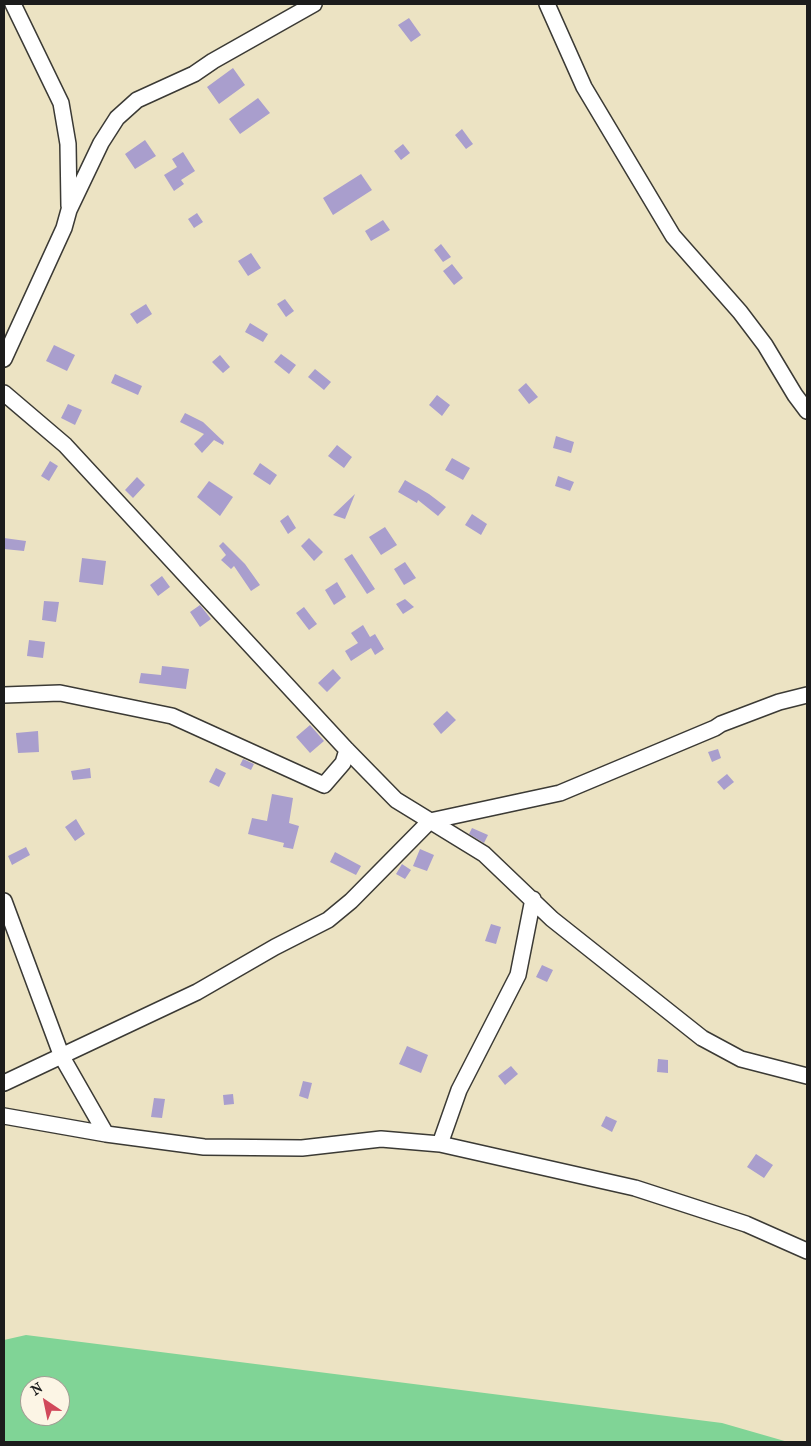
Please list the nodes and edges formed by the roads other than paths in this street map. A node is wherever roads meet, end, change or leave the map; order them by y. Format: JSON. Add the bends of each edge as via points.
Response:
{"nodes":[{"id":1,"x":13,"y":4,"type":"edge"},
{"id":2,"x":314,"y":4,"type":"edge"},
{"id":3,"x":547,"y":4,"type":"edge"},
{"id":4,"x":69,"y":210,"type":"junction"},
{"id":5,"x":4,"y":359,"type":"edge"},
{"id":6,"x":4,"y":392,"type":"edge"},
{"id":7,"x":807,"y":411,"type":"edge"},
{"id":8,"x":4,"y":695,"type":"edge"},
{"id":9,"x":807,"y":695,"type":"edge"},
{"id":10,"x":347,"y":750,"type":"junction"},
{"id":11,"x":430,"y":821,"type":"junction"},
{"id":12,"x":533,"y":899,"type":"junction"},
{"id":13,"x":4,"y":901,"type":"edge"},
{"id":14,"x":62,"y":1057,"type":"junction"},
{"id":15,"x":807,"y":1076,"type":"edge"},
{"id":16,"x":4,"y":1084,"type":"edge"},
{"id":17,"x":4,"y":1116,"type":"edge"},
{"id":18,"x":106,"y":1134,"type":"junction"},
{"id":19,"x":440,"y":1144,"type":"junction"},
{"id":20,"x":807,"y":1251,"type":"edge"}],
"edges":[{"from":1,"to":4,"type":"street","via":[[61,103],[68,144]]},
{"from":2,"to":4,"type":"street","via":[[194,74],[137,100],[117,118],[101,143]]},
{"from":3,"to":7,"type":"street","via":[[584,87],[673,236],[766,345]]},
{"from":4,"to":5,"type":"street","via":[[64,228]]},
{"from":6,"to":10,"type":"street","via":[[65,445]]},
{"from":8,"to":10,"type":"street","via":[[60,693],[172,716],[324,785],[343,763]]},
{"from":9,"to":11,"type":"street","via":[[721,724],[560,793]]},
{"from":10,"to":11,"type":"street","via":[[396,800]]},
{"from":11,"to":12,"type":"street","via":[[484,854]]},
{"from":11,"to":14,"type":"street","via":[[328,920],[197,992]]},
{"from":12,"to":15,"type":"street","via":[[552,919],[702,1038],[741,1059]]},
{"from":12,"to":19,"type":"street","via":[[518,975],[459,1090]]},
{"from":13,"to":14,"type":"street"},
{"from":14,"to":16,"type":"street"},
{"from":14,"to":18,"type":"street"},
{"from":17,"to":18,"type":"street"},
{"from":18,"to":19,"type":"street","via":[[204,1146],[302,1148],[381,1139]]},
{"from":19,"to":20,"type":"street","via":[[635,1188],[746,1224]]}]}
